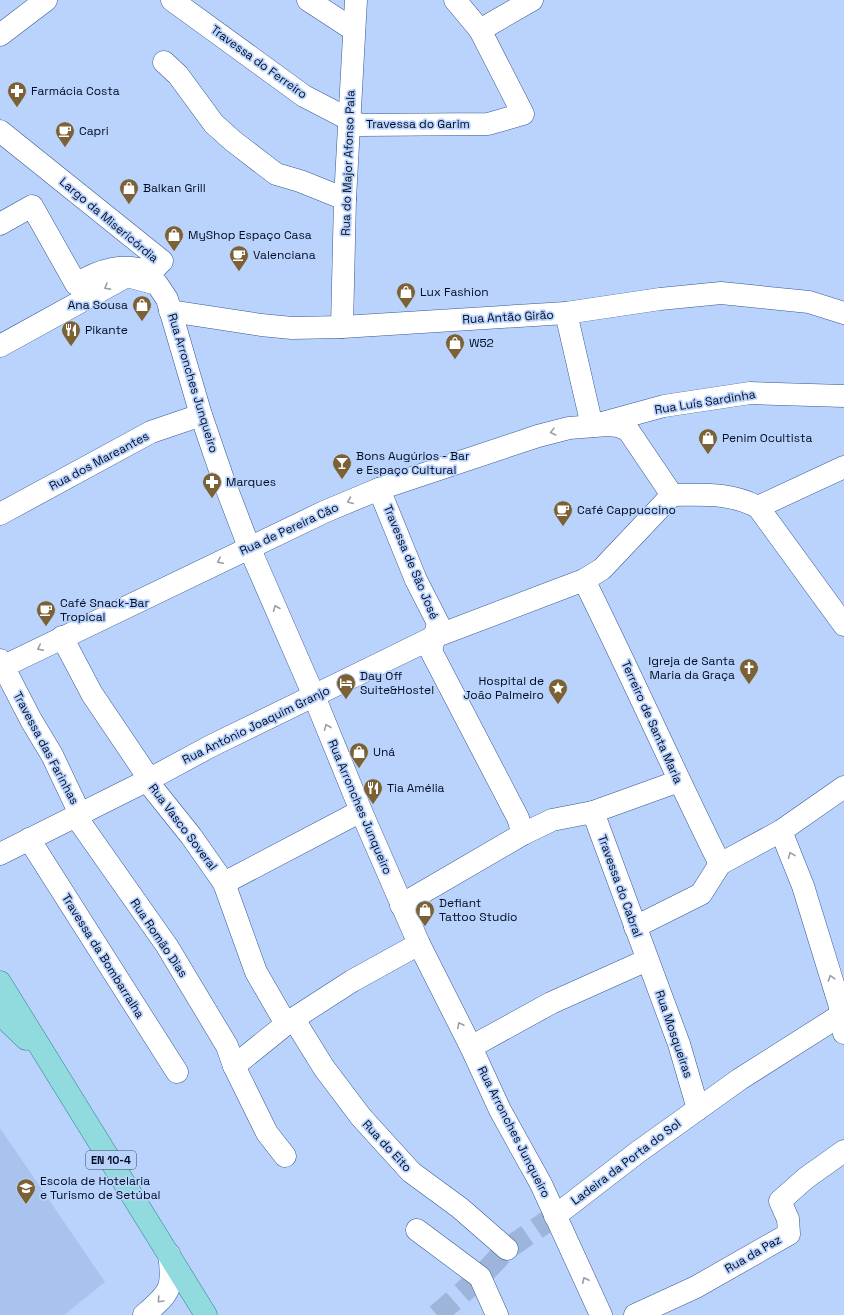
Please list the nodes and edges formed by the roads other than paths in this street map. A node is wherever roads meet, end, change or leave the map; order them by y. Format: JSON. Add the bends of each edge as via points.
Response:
{"nodes":[{"id":1,"x":46,"y":0,"type":"edge"},
{"id":2,"x":172,"y":0,"type":"edge"},
{"id":3,"x":308,"y":0,"type":"edge"},
{"id":4,"x":356,"y":0,"type":"edge"},
{"id":5,"x":455,"y":0,"type":"edge"},
{"id":6,"x":532,"y":1,"type":"edge"},
{"id":7,"x":354,"y":30,"type":"junction"},
{"id":8,"x":480,"y":30,"type":"junction"},
{"id":9,"x":0,"y":35,"type":"edge"},
{"id":10,"x":164,"y":62,"type":"dead end"},
{"id":11,"x":349,"y":120,"type":"junction"},
{"id":12,"x":0,"y":131,"type":"edge"},
{"id":13,"x":345,"y":199,"type":"junction"},
{"id":14,"x":0,"y":224,"type":"edge"},
{"id":15,"x":170,"y":311,"type":"junction"},
{"id":16,"x":566,"y":313,"type":"junction"},
{"id":17,"x":844,"y":313,"type":"edge"},
{"id":18,"x":342,"y":326,"type":"junction"},
{"id":19,"x":0,"y":346,"type":"edge"},
{"id":20,"x":844,"y":396,"type":"edge"},
{"id":21,"x":201,"y":415,"type":"junction"},
{"id":22,"x":592,"y":426,"type":"junction"},
{"id":23,"x":844,"y":467,"type":"edge"},
{"id":24,"x":379,"y":489,"type":"junction"},
{"id":25,"x":672,"y":495,"type":"junction"},
{"id":26,"x":751,"y":504,"type":"junction"},
{"id":27,"x":0,"y":514,"type":"edge"},
{"id":28,"x":249,"y":547,"type":"junction"},
{"id":29,"x":584,"y":580,"type":"junction"},
{"id":30,"x":838,"y":602,"type":"edge"},
{"id":31,"x":844,"y":625,"type":"edge"},
{"id":32,"x":62,"y":637,"type":"junction"},
{"id":33,"x":434,"y":637,"type":"junction"},
{"id":34,"x":1,"y":665,"type":"edge"},
{"id":35,"x":314,"y":696,"type":"junction"},
{"id":36,"x":148,"y":780,"type":"junction"},
{"id":37,"x":679,"y":781,"type":"junction"},
{"id":38,"x":844,"y":787,"type":"edge"},
{"id":39,"x":361,"y":812,"type":"junction"},
{"id":40,"x":592,"y":812,"type":"junction"},
{"id":41,"x":80,"y":814,"type":"junction"},
{"id":42,"x":781,"y":831,"type":"junction"},
{"id":43,"x":523,"y":834,"type":"junction"},
{"id":44,"x":29,"y":839,"type":"junction"},
{"id":45,"x":0,"y":854,"type":"edge"},
{"id":46,"x":720,"y":864,"type":"junction"},
{"id":47,"x":224,"y":883,"type":"junction"},
{"id":48,"x":401,"y":905,"type":"junction"},
{"id":49,"x":634,"y":927,"type":"junction"},
{"id":50,"x":419,"y":944,"type":"junction"},
{"id":51,"x":647,"y":960,"type":"junction"},
{"id":52,"x":0,"y":982,"type":"edge"},
{"id":53,"x":0,"y":1014,"type":"edge"},
{"id":54,"x":290,"y":1021,"type":"junction"},
{"id":55,"x":843,"y":1021,"type":"edge"},
{"id":56,"x":472,"y":1046,"type":"junction"},
{"id":57,"x":54,"y":1066,"type":"junction"},
{"id":58,"x":234,"y":1066,"type":"junction"},
{"id":59,"x":177,"y":1072,"type":"dead end"},
{"id":60,"x":698,"y":1109,"type":"junction"},
{"id":61,"x":844,"y":1151,"type":"edge"},
{"id":62,"x":285,"y":1156,"type":"dead end"},
{"id":63,"x":555,"y":1216,"type":"junction"},
{"id":64,"x":417,"y":1230,"type":"dead end"},
{"id":65,"x":507,"y":1249,"type":"dead end"},
{"id":66,"x":169,"y":1254,"type":"junction"},
{"id":67,"x":144,"y":1315,"type":"edge"},
{"id":68,"x":206,"y":1315,"type":"edge"},
{"id":69,"x":498,"y":1315,"type":"edge"},
{"id":70,"x":601,"y":1315,"type":"edge"},
{"id":71,"x":635,"y":1315,"type":"edge"}],
"edges":[{"from":1,"to":9,"type":"street"},
{"from":2,"to":11,"type":"street","name":"Travessa do Ferreiro","via":[[304,96]]},
{"from":3,"to":7,"type":"street"},
{"from":4,"to":7,"type":"street","name":"Rua do Major Afonso Pala"},
{"from":5,"to":8,"type":"street"},
{"from":6,"to":8,"type":"street"},
{"from":7,"to":11,"type":"street","name":"Rua do Major Afonso Pala"},
{"from":8,"to":11,"type":"street","name":"Travessa do Garim","via":[[523,114],[488,124],[360,125]]},
{"from":10,"to":13,"type":"street","via":[[178,75],[214,124],[233,142],[276,174]]},
{"from":11,"to":13,"type":"street","name":"Rua do Major Afonso Pala"},
{"from":12,"to":14,"type":"street","name":"Largo da Misericórdia","via":[[162,261],[151,272],[136,267],[114,268],[93,274],[76,284],[32,206]]},
{"from":13,"to":18,"type":"street","name":"Rua do Major Afonso Pala"},
{"from":15,"to":18,"type":"street","name":"Rua Antão Girão","via":[[292,328]]},
{"from":15,"to":19,"type":"street","name":"Rua Arronches Junqueiro","one_way":true,"via":[[167,299],[157,284],[127,276]]},
{"from":15,"to":21,"type":"street","name":"Rua Arronches Junqueiro"},
{"from":16,"to":17,"type":"street","name":"Rua Antão Girão","via":[[721,293],[809,302]]},
{"from":16,"to":18,"type":"street","name":"Rua Antão Girão"},
{"from":16,"to":22,"type":"street"},
{"from":20,"to":22,"type":"street","name":"Rua Luís Sardinha","via":[[750,393],[664,406]]},
{"from":21,"to":27,"type":"street","name":"Rua dos Mareantes","via":[[151,432]]},
{"from":21,"to":28,"type":"street","name":"Rua Arronches Junqueiro"},
{"from":22,"to":24,"type":"street","name":"Rua de Pereira Cão","one_way":true,"via":[[569,428],[538,436]]},
{"from":22,"to":25,"type":"street","via":[[618,426],[628,430]]},
{"from":23,"to":26,"type":"street"},
{"from":24,"to":28,"type":"street","name":"Rua de Pereira Cão","one_way":true},
{"from":24,"to":33,"type":"street","name":"Travessa de São José","via":[[416,580],[438,623]]},
{"from":25,"to":26,"type":"street","via":[[721,494]]},
{"from":25,"to":29,"type":"street","name":"Rua António Joaquim Granjo","via":[[602,569]]},
{"from":26,"to":30,"type":"street"},
{"from":28,"to":32,"type":"street","name":"Rua de Pereira Cão","one_way":true},
{"from":35,"to":28,"type":"street","name":"Rua Arronches Junqueiro","one_way":true},
{"from":29,"to":33,"type":"street","name":"Rua António Joaquim Granjo"},
{"from":29,"to":37,"type":"street","name":"Terreiro de Santa Maria","via":[[628,667]]},
{"from":30,"to":31,"type":"street"},
{"from":32,"to":34,"type":"street","name":"Rua de Pereira Cão","one_way":true},
{"from":32,"to":36,"type":"street","name":"Rua Vasco Soveral","via":[[92,694]]},
{"from":33,"to":35,"type":"street","name":"Rua António Joaquim Granjo"},
{"from":33,"to":43,"type":"street","name":"Travessa de São José","via":[[431,651],[518,818]]},
{"from":34,"to":41,"type":"street","name":"Travessa das Farinhas","via":[[52,755]]},
{"from":35,"to":36,"type":"street","name":"Rua António Joaquim Granjo"},
{"from":39,"to":35,"type":"street","name":"Rua Arronches Junqueiro","one_way":true},
{"from":36,"to":41,"type":"street","name":"Rua António Joaquim Granjo"},
{"from":36,"to":47,"type":"street","name":"Rua Vasco Soveral"},
{"from":37,"to":40,"type":"street"},
{"from":37,"to":46,"type":"street","name":"Terreiro de Santa Maria"},
{"from":38,"to":42,"type":"street"},
{"from":39,"to":47,"type":"street"},
{"from":39,"to":48,"type":"street","name":"Rua Arronches Junqueiro"},
{"from":40,"to":43,"type":"street","via":[[552,820]]},
{"from":40,"to":49,"type":"street","name":"Travessa do Cabral"},
{"from":41,"to":44,"type":"street","name":"Rua António Joaquim Granjo"},
{"from":41,"to":58,"type":"street","name":"Rua Romão Dias","via":[[79,821],[167,946],[227,1046]]},
{"from":42,"to":46,"type":"street"},
{"from":55,"to":42,"type":"street","one_way":true,"via":[[803,886]]},
{"from":43,"to":48,"type":"street"},
{"from":44,"to":45,"type":"street","name":"Rua António Joaquim Granjo"},
{"from":44,"to":59,"type":"street","name":"Travessa da Bombarralha"},
{"from":46,"to":49,"type":"street","via":[[701,894]]},
{"from":47,"to":54,"type":"street","name":"Rua Vasco Soveral","via":[[256,972],[282,1017]]},
{"from":48,"to":50,"type":"street","name":"Rua Arronches Junqueiro"},
{"from":49,"to":51,"type":"street","name":"Travessa do Cabral"},
{"from":50,"to":54,"type":"street","via":[[352,981]]},
{"from":56,"to":50,"type":"street","name":"Rua Arronches Junqueiro","one_way":true},
{"from":51,"to":56,"type":"street","via":[[551,1003]]},
{"from":51,"to":60,"type":"street","name":"Rua Mosqueiras","via":[[679,1044]]},
{"from":52,"to":57,"type":"main road","number":"EN 10-4"},
{"from":53,"to":57,"type":"main road","number":"EN 10-4"},
{"from":54,"to":58,"type":"street"},
{"from":54,"to":65,"type":"street","name":"Rua do Eito","via":[[298,1026],[324,1068],[378,1137],[411,1172],[460,1208]]},
{"from":55,"to":60,"type":"street","name":"Ladeira da Porta do Sol","via":[[740,1079]]},
{"from":56,"to":63,"type":"street","name":"Rua Arronches Junqueiro","via":[[500,1110],[541,1184]]},
{"from":57,"to":66,"type":"main road","number":"EN 10-4"},
{"from":58,"to":62,"type":"street","name":"Rua Romão Dias","via":[[268,1133]]},
{"from":60,"to":63,"type":"street","name":"Ladeira da Porta do Sol"},
{"from":61,"to":71,"type":"street","name":"Rua da Paz","via":[[806,1178],[780,1201],[788,1219],[789,1234],[696,1287]]},
{"from":70,"to":63,"type":"street","name":"Rua Arronches Junqueiro","one_way":true},
{"from":64,"to":69,"type":"street","via":[[480,1277]]},
{"from":66,"to":67,"type":"street","one_way":true,"via":[[172,1275],[170,1286],[164,1296]]},
{"from":66,"to":68,"type":"main road","number":"EN 10-4"}]}
